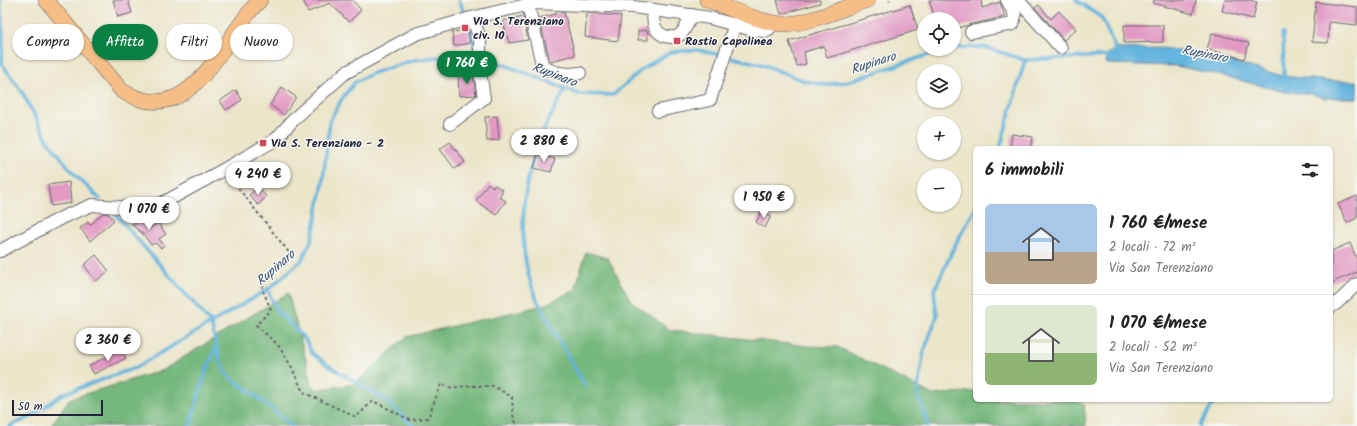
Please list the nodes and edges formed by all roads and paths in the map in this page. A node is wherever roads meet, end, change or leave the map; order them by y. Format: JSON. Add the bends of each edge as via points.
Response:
{"nodes":[{"id":1,"x":46,"y":0,"type":"edge"},
{"id":2,"x":707,"y":0,"type":"edge"},
{"id":3,"x":868,"y":0,"type":"edge"},
{"id":4,"x":1007,"y":0,"type":"edge"},
{"id":5,"x":1018,"y":0,"type":"edge"},
{"id":6,"x":256,"y":2,"type":"edge"},
{"id":7,"x":846,"y":3,"type":"edge"},
{"id":8,"x":528,"y":5,"type":"junction"},
{"id":9,"x":654,"y":10,"type":"junction"},
{"id":10,"x":692,"y":15,"type":"junction"},
{"id":11,"x":471,"y":18,"type":"junction"},
{"id":12,"x":774,"y":22,"type":"junction"},
{"id":13,"x":735,"y":24,"type":"junction"},
{"id":14,"x":971,"y":32,"type":"dead end"},
{"id":15,"x":1061,"y":48,"type":"dead end"},
{"id":16,"x":580,"y":73,"type":"dead end"},
{"id":17,"x":658,"y":111,"type":"dead end"},
{"id":18,"x":450,"y":124,"type":"dead end"},
{"id":19,"x":223,"y":170,"type":"junction"},
{"id":20,"x":0,"y":251,"type":"edge"},
{"id":21,"x":1357,"y":284,"type":"edge"},
{"id":22,"x":1333,"y":306,"type":"edge"},
{"id":23,"x":517,"y":426,"type":"edge"}],
"edges":[{"from":1,"to":6,"type":"main road","via":[[122,92],[133,98],[148,101],[178,97],[192,88],[203,77]]},
{"from":2,"to":12,"type":"main road"},
{"from":3,"to":7,"type":"main road"},
{"from":4,"to":14,"type":"street","via":[[1015,15],[1013,24]]},
{"from":5,"to":15,"type":"street"},
{"from":7,"to":12,"type":"main road","via":[[802,22]]},
{"from":8,"to":9,"type":"street","via":[[572,3]]},
{"from":8,"to":11,"type":"street"},
{"from":8,"to":16,"type":"street","via":[[542,64],[567,75]]},
{"from":9,"to":10,"type":"street"},
{"from":9,"to":10,"type":"street","via":[[653,21],[656,30],[668,37],[677,37]]},
{"from":10,"to":13,"type":"street"},
{"from":11,"to":18,"type":"street","via":[[480,37],[480,72],[484,98]]},
{"from":11,"to":19,"type":"street","via":[[416,34],[345,73],[296,117],[275,140]]},
{"from":12,"to":13,"type":"street","via":[[765,31]]},
{"from":13,"to":17,"type":"street","via":[[710,100]]},
{"from":19,"to":20,"type":"street","via":[[161,204],[146,209],[92,205],[63,217]]},
{"from":19,"to":23,"type":"path","via":[[291,254],[263,284],[262,288],[270,310],[256,325],[278,345],[292,366],[303,392],[356,417],[373,401],[410,420],[428,418],[441,384],[452,388],[493,386],[512,397],[513,415]]},
{"from":21,"to":22,"type":"street"}]}
